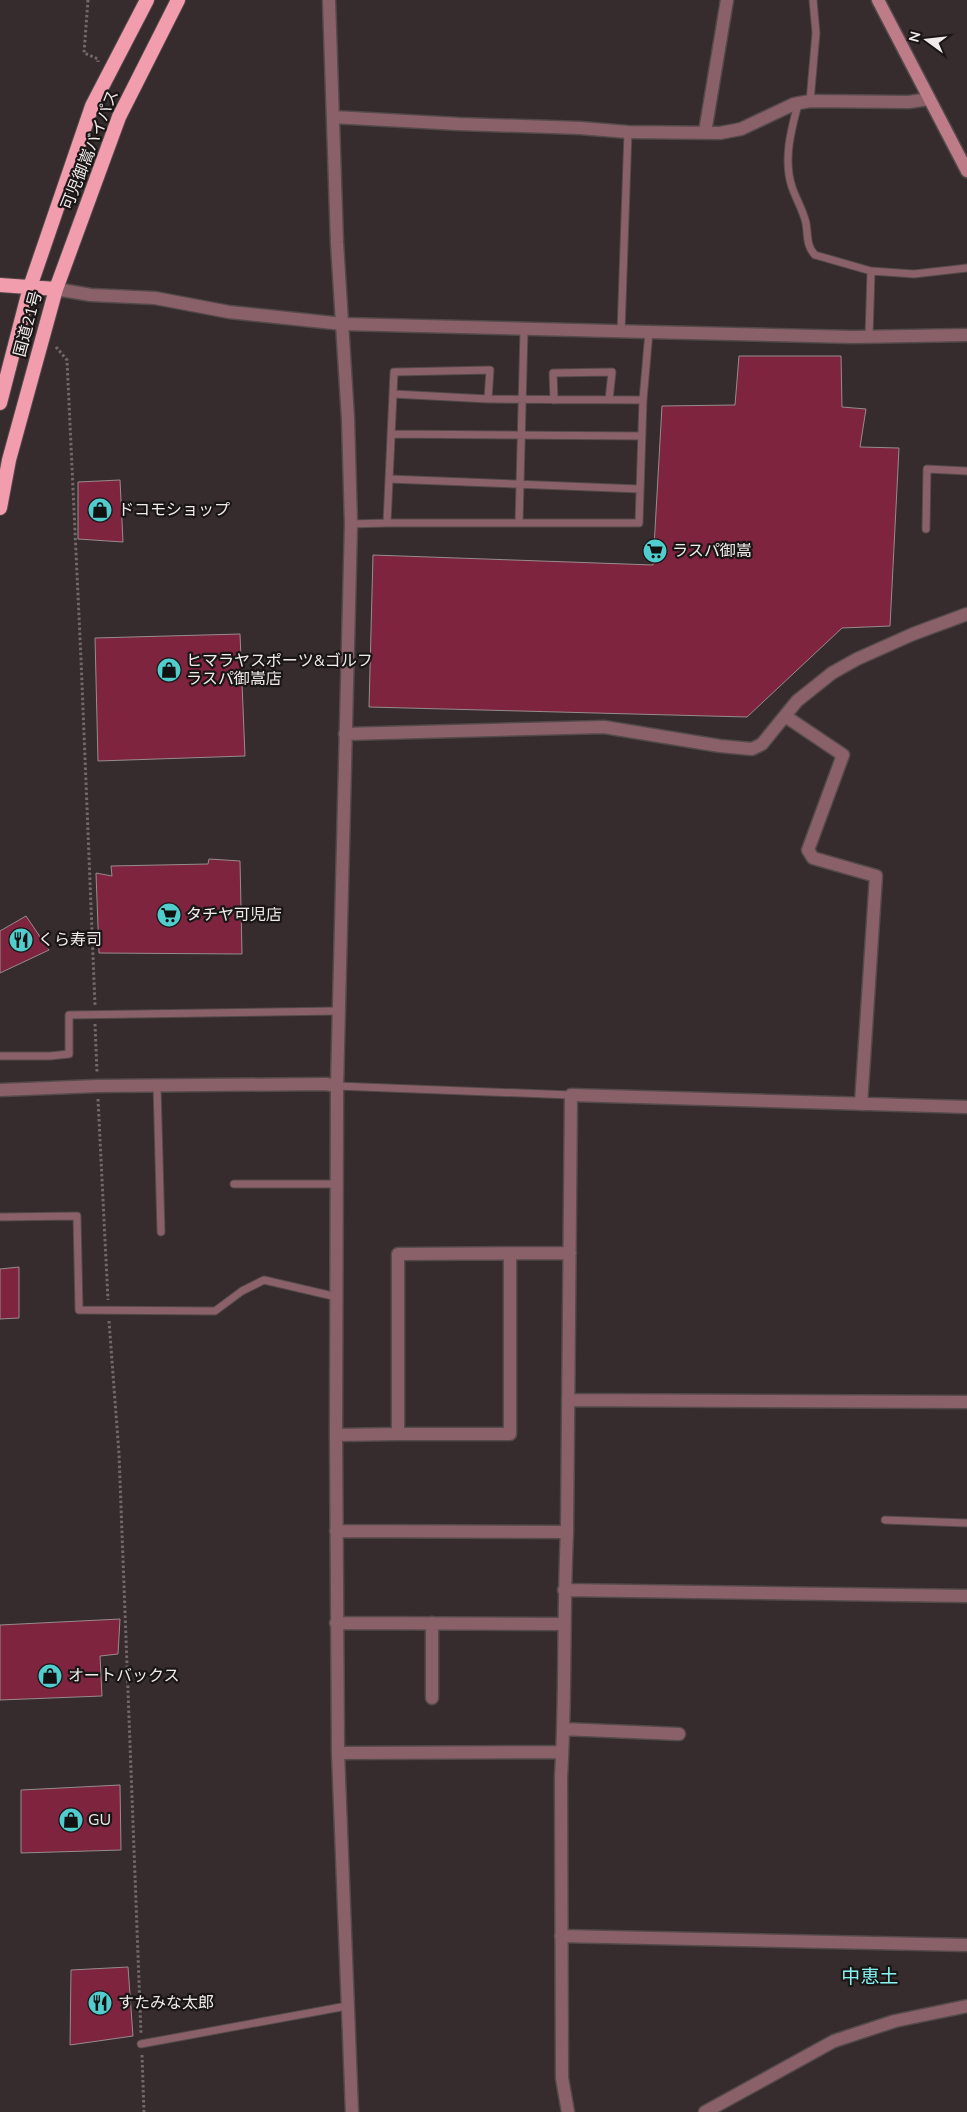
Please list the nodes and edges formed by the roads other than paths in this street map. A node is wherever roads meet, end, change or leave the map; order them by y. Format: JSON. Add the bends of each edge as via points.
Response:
{"nodes":[{"id":1,"x":148,"y":0,"type":"edge"},
{"id":2,"x":178,"y":0,"type":"edge"},
{"id":3,"x":329,"y":0,"type":"edge"},
{"id":4,"x":728,"y":0,"type":"edge"},
{"id":5,"x":813,"y":0,"type":"edge"},
{"id":6,"x":878,"y":0,"type":"edge"},
{"id":7,"x":929,"y":99,"type":"junction"},
{"id":8,"x":804,"y":102,"type":"junction"},
{"id":9,"x":332,"y":117,"type":"junction"},
{"id":10,"x":628,"y":132,"type":"junction"},
{"id":11,"x":705,"y":132,"type":"junction"},
{"id":12,"x":965,"y":163,"type":"edge"},
{"id":13,"x":967,"y":268,"type":"edge"},
{"id":14,"x":870,"y":271,"type":"junction"},
{"id":15,"x":0,"y":285,"type":"edge"},
{"id":16,"x":30,"y":287,"type":"junction"},
{"id":17,"x":56,"y":289,"type":"junction"},
{"id":18,"x":342,"y":324,"type":"junction"},
{"id":19,"x":524,"y":330,"type":"junction"},
{"id":20,"x":621,"y":332,"type":"junction"},
{"id":21,"x":649,"y":332,"type":"junction"},
{"id":22,"x":967,"y":335,"type":"edge"},
{"id":23,"x":869,"y":336,"type":"junction"},
{"id":24,"x":393,"y":394,"type":"junction"},
{"id":25,"x":488,"y":399,"type":"junction"},
{"id":26,"x":522,"y":399,"type":"junction"},
{"id":27,"x":554,"y":400,"type":"junction"},
{"id":28,"x":609,"y":400,"type":"junction"},
{"id":29,"x":643,"y":400,"type":"junction"},
{"id":30,"x":0,"y":403,"type":"edge"},
{"id":31,"x":391,"y":434,"type":"junction"},
{"id":32,"x":521,"y":435,"type":"junction"},
{"id":33,"x":642,"y":436,"type":"junction"},
{"id":34,"x":967,"y":471,"type":"edge"},
{"id":35,"x":389,"y":479,"type":"junction"},
{"id":36,"x":520,"y":484,"type":"junction"},
{"id":37,"x":640,"y":489,"type":"junction"},
{"id":38,"x":0,"y":508,"type":"edge"},
{"id":39,"x":386,"y":523,"type":"junction"},
{"id":40,"x":519,"y":523,"type":"junction"},
{"id":41,"x":351,"y":524,"type":"junction"},
{"id":42,"x":926,"y":529,"type":"dead end"},
{"id":43,"x":967,"y":614,"type":"edge"},
{"id":44,"x":786,"y":716,"type":"junction"},
{"id":45,"x":345,"y":734,"type":"junction"},
{"id":46,"x":338,"y":1011,"type":"junction"},
{"id":47,"x":0,"y":1056,"type":"edge"},
{"id":48,"x":157,"y":1086,"type":"junction"},
{"id":49,"x":337,"y":1086,"type":"junction"},
{"id":50,"x":0,"y":1090,"type":"edge"},
{"id":51,"x":571,"y":1095,"type":"junction"},
{"id":52,"x":861,"y":1104,"type":"junction"},
{"id":53,"x":967,"y":1107,"type":"edge"},
{"id":54,"x":234,"y":1184,"type":"dead end"},
{"id":55,"x":338,"y":1184,"type":"junction"},
{"id":56,"x":0,"y":1217,"type":"edge"},
{"id":57,"x":161,"y":1232,"type":"dead end"},
{"id":58,"x":570,"y":1253,"type":"junction"},
{"id":59,"x":510,"y":1254,"type":"junction"},
{"id":60,"x":337,"y":1297,"type":"junction"},
{"id":61,"x":568,"y":1400,"type":"junction"},
{"id":62,"x":967,"y":1402,"type":"edge"},
{"id":63,"x":398,"y":1434,"type":"junction"},
{"id":64,"x":336,"y":1435,"type":"junction"},
{"id":65,"x":884,"y":1520,"type":"dead end"},
{"id":66,"x":967,"y":1523,"type":"edge"},
{"id":67,"x":336,"y":1531,"type":"junction"},
{"id":68,"x":567,"y":1532,"type":"junction"},
{"id":69,"x":564,"y":1590,"type":"junction"},
{"id":70,"x":967,"y":1596,"type":"edge"},
{"id":71,"x":336,"y":1623,"type":"junction"},
{"id":72,"x":432,"y":1624,"type":"junction"},
{"id":73,"x":564,"y":1624,"type":"junction"},
{"id":74,"x":432,"y":1698,"type":"dead end"},
{"id":75,"x":563,"y":1729,"type":"junction"},
{"id":76,"x":679,"y":1734,"type":"dead end"},
{"id":77,"x":562,"y":1752,"type":"junction"},
{"id":78,"x":338,"y":1753,"type":"junction"},
{"id":79,"x":560,"y":1936,"type":"junction"},
{"id":80,"x":967,"y":1945,"type":"edge"},
{"id":81,"x":347,"y":2006,"type":"junction"},
{"id":82,"x":967,"y":2006,"type":"edge"},
{"id":83,"x":141,"y":2044,"type":"road end"},
{"id":84,"x":352,"y":2112,"type":"edge"},
{"id":85,"x":568,"y":2112,"type":"edge"},
{"id":86,"x":705,"y":2112,"type":"edge"}],
"edges":[{"from":1,"to":16,"type":"highway","name":"可児御嵩バイパス","via":[[90,114]]},
{"from":2,"to":17,"type":"highway","name":"可児御嵩バイパス","via":[[119,117]]},
{"from":3,"to":9,"type":"street"},
{"from":4,"to":11,"type":"street"},
{"from":5,"to":8,"type":"lane","via":[[816,33]]},
{"from":6,"to":7,"type":"main road"},
{"from":7,"to":8,"type":"street","via":[[909,102]]},
{"from":7,"to":12,"type":"main road"},
{"from":8,"to":11,"type":"street","via":[[741,129]]},
{"from":8,"to":14,"type":"lane","via":[[787,156],[809,249],[815,255]]},
{"from":9,"to":10,"type":"street"},
{"from":9,"to":18,"type":"street"},
{"from":10,"to":11,"type":"street"},
{"from":10,"to":20,"type":"lane"},
{"from":13,"to":14,"type":"lane","via":[[914,274]]},
{"from":14,"to":23,"type":"lane"},
{"from":15,"to":16,"type":"highway","name":"国道21号"},
{"from":16,"to":17,"type":"highway","name":"国道21号"},
{"from":16,"to":30,"type":"highway","name":"国道21号"},
{"from":17,"to":18,"type":"street","via":[[90,295],[155,298],[229,312]]},
{"from":17,"to":38,"type":"highway","name":"国道21号","via":[[8,460]]},
{"from":18,"to":19,"type":"street"},
{"from":18,"to":41,"type":"street"},
{"from":19,"to":20,"type":"street"},
{"from":19,"to":26,"type":"lane"},
{"from":20,"to":21,"type":"street"},
{"from":21,"to":23,"type":"street"},
{"from":21,"to":29,"type":"lane"},
{"from":22,"to":23,"type":"street"},
{"from":24,"to":25,"type":"lane"},
{"from":24,"to":25,"type":"lane","via":[[394,372],[490,370]]},
{"from":24,"to":31,"type":"lane"},
{"from":25,"to":26,"type":"lane"},
{"from":26,"to":27,"type":"lane"},
{"from":26,"to":32,"type":"lane"},
{"from":27,"to":28,"type":"lane"},
{"from":27,"to":28,"type":"lane","via":[[552,373],[612,372]]},
{"from":28,"to":29,"type":"lane"},
{"from":29,"to":33,"type":"lane"},
{"from":31,"to":32,"type":"lane"},
{"from":31,"to":35,"type":"lane"},
{"from":32,"to":33,"type":"lane"},
{"from":32,"to":36,"type":"lane"},
{"from":33,"to":37,"type":"lane"},
{"from":34,"to":42,"type":"lane","via":[[927,468]]},
{"from":35,"to":36,"type":"lane"},
{"from":35,"to":39,"type":"lane"},
{"from":36,"to":37,"type":"lane"},
{"from":36,"to":40,"type":"lane"},
{"from":37,"to":40,"type":"lane","via":[[639,523]]},
{"from":39,"to":40,"type":"lane"},
{"from":39,"to":41,"type":"lane"},
{"from":41,"to":45,"type":"street"},
{"from":43,"to":44,"type":"street","via":[[857,658],[797,701]]},
{"from":44,"to":45,"type":"street","via":[[762,744],[752,748],[720,746],[604,727]]},
{"from":44,"to":52,"type":"street","via":[[843,755],[808,850],[813,858],[876,876]]},
{"from":45,"to":46,"type":"street"},
{"from":46,"to":47,"type":"lane","via":[[69,1015],[69,1054]]},
{"from":46,"to":49,"type":"street"},
{"from":48,"to":49,"type":"street"},
{"from":48,"to":50,"type":"street"},
{"from":48,"to":57,"type":"lane"},
{"from":49,"to":51,"type":"lane"},
{"from":49,"to":55,"type":"street"},
{"from":51,"to":52,"type":"street"},
{"from":51,"to":58,"type":"street"},
{"from":52,"to":53,"type":"street"},
{"from":54,"to":55,"type":"lane"},
{"from":55,"to":60,"type":"street"},
{"from":56,"to":60,"type":"lane","via":[[77,1216],[79,1310],[215,1311],[264,1280]]},
{"from":58,"to":59,"type":"street"},
{"from":58,"to":61,"type":"street"},
{"from":59,"to":63,"type":"street","via":[[398,1254]]},
{"from":59,"to":63,"type":"street","via":[[510,1434]]},
{"from":60,"to":64,"type":"street"},
{"from":61,"to":62,"type":"street"},
{"from":61,"to":68,"type":"street"},
{"from":63,"to":64,"type":"street"},
{"from":64,"to":67,"type":"street"},
{"from":65,"to":66,"type":"lane"},
{"from":67,"to":68,"type":"street"},
{"from":67,"to":71,"type":"street"},
{"from":68,"to":69,"type":"street"},
{"from":69,"to":70,"type":"street"},
{"from":69,"to":73,"type":"street"},
{"from":71,"to":72,"type":"street"},
{"from":71,"to":78,"type":"street"},
{"from":72,"to":73,"type":"street"},
{"from":72,"to":74,"type":"street"},
{"from":73,"to":75,"type":"street"},
{"from":75,"to":76,"type":"street"},
{"from":75,"to":77,"type":"street"},
{"from":77,"to":78,"type":"street"},
{"from":77,"to":79,"type":"street"},
{"from":78,"to":81,"type":"street"},
{"from":79,"to":80,"type":"street"},
{"from":79,"to":85,"type":"street","via":[[562,2078]]},
{"from":81,"to":83,"type":"lane"},
{"from":81,"to":84,"type":"street"},
{"from":82,"to":86,"type":"street","via":[[895,2021],[834,2041]]}]}
